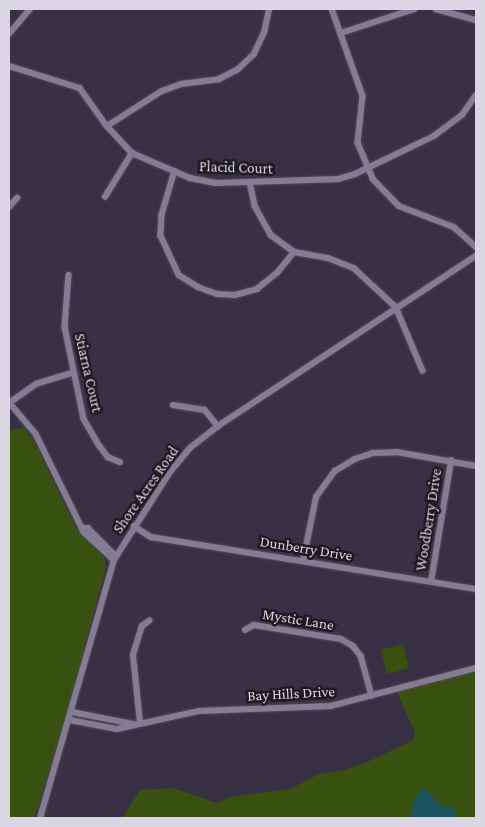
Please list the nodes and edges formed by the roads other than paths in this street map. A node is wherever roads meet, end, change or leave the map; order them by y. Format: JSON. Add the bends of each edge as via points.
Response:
{"nodes":[{"id":1,"x":30,"y":9,"type":"edge"},
{"id":2,"x":269,"y":9,"type":"edge"},
{"id":3,"x":332,"y":9,"type":"edge"},
{"id":4,"x":414,"y":9,"type":"edge"},
{"id":5,"x":436,"y":9,"type":"edge"},
{"id":6,"x":476,"y":20,"type":"edge"},
{"id":7,"x":341,"y":33,"type":"junction"},
{"id":8,"x":9,"y":34,"type":"edge"},
{"id":9,"x":9,"y":66,"type":"edge"},
{"id":10,"x":476,"y":95,"type":"edge"},
{"id":11,"x":107,"y":126,"type":"junction"},
{"id":12,"x":132,"y":153,"type":"junction"},
{"id":13,"x":366,"y":168,"type":"junction"},
{"id":14,"x":175,"y":171,"type":"junction"},
{"id":15,"x":250,"y":182,"type":"junction"},
{"id":16,"x":105,"y":197,"type":"dead end"},
{"id":17,"x":18,"y":198,"type":"dead end"},
{"id":18,"x":9,"y":207,"type":"edge"},
{"id":19,"x":476,"y":247,"type":"edge"},
{"id":20,"x":294,"y":252,"type":"junction"},
{"id":21,"x":476,"y":256,"type":"edge"},
{"id":22,"x":69,"y":275,"type":"dead end"},
{"id":23,"x":396,"y":307,"type":"junction"},
{"id":24,"x":423,"y":371,"type":"dead end"},
{"id":25,"x":73,"y":374,"type":"junction"},
{"id":26,"x":9,"y":402,"type":"edge"},
{"id":27,"x":173,"y":405,"type":"dead end"},
{"id":28,"x":218,"y":426,"type":"junction"},
{"id":29,"x":451,"y":461,"type":"junction"},
{"id":30,"x":120,"y":462,"type":"dead end"},
{"id":31,"x":476,"y":466,"type":"edge"},
{"id":32,"x":134,"y":526,"type":"junction"},
{"id":33,"x":115,"y":558,"type":"junction"},
{"id":34,"x":303,"y":561,"type":"junction"},
{"id":35,"x":431,"y":582,"type":"junction"},
{"id":36,"x":476,"y":590,"type":"edge"},
{"id":37,"x":149,"y":621,"type":"dead end"},
{"id":38,"x":245,"y":630,"type":"dead end"},
{"id":39,"x":476,"y":668,"type":"edge"},
{"id":40,"x":372,"y":696,"type":"junction"},
{"id":41,"x":72,"y":712,"type":"junction"},
{"id":42,"x":70,"y":720,"type":"junction"},
{"id":43,"x":137,"y":724,"type":"junction"},
{"id":44,"x":40,"y":818,"type":"edge"}],
"edges":[{"from":1,"to":8,"type":"street"},
{"from":2,"to":11,"type":"street","via":[[264,33],[254,54],[237,70],[219,79],[182,84],[162,91]]},
{"from":3,"to":7,"type":"street"},
{"from":4,"to":7,"type":"street"},
{"from":5,"to":6,"type":"street"},
{"from":7,"to":13,"type":"street","via":[[363,96],[358,142]]},
{"from":9,"to":11,"type":"street","name":"Placid Court","via":[[80,88]]},
{"from":10,"to":13,"type":"street","name":"Placid Court","via":[[462,115],[434,136]]},
{"from":11,"to":12,"type":"street","name":"Placid Court"},
{"from":12,"to":14,"type":"street","name":"Placid Court"},
{"from":12,"to":16,"type":"street"},
{"from":13,"to":15,"type":"street","name":"Placid Court","via":[[338,180]]},
{"from":13,"to":19,"type":"street","via":[[391,200],[454,227]]},
{"from":14,"to":15,"type":"street","name":"Placid Court","via":[[190,178],[216,183]]},
{"from":14,"to":20,"type":"street","via":[[162,215],[161,236],[179,275],[217,294],[243,293],[257,289],[277,274]]},
{"from":15,"to":20,"type":"street","via":[[262,222],[271,235]]},
{"from":17,"to":18,"type":"street"},
{"from":20,"to":23,"type":"street","via":[[328,258],[354,268]]},
{"from":21,"to":23,"type":"street","name":"Shore Acres Road"},
{"from":22,"to":25,"type":"street","name":"Stiarna Court","via":[[65,327]]},
{"from":23,"to":24,"type":"street"},
{"from":23,"to":28,"type":"street","name":"Shore Acres Road"},
{"from":25,"to":26,"type":"street","via":[[36,384]]},
{"from":25,"to":30,"type":"street","name":"Stiarna Court","via":[[84,419],[108,457]]},
{"from":26,"to":33,"type":"street","via":[[36,434],[83,528]]},
{"from":27,"to":28,"type":"street","via":[[205,410]]},
{"from":28,"to":32,"type":"street","name":"Shore Acres Road","via":[[178,462]]},
{"from":29,"to":31,"type":"street"},
{"from":29,"to":34,"type":"street","via":[[384,452],[363,456],[346,464],[326,480],[316,498]]},
{"from":29,"to":35,"type":"street","name":"Woodberry Drive"},
{"from":32,"to":33,"type":"street","name":"Shore Acres Road"},
{"from":32,"to":34,"type":"street","name":"Dunberry Drive","via":[[151,537]]},
{"from":33,"to":41,"type":"street","name":"Shore Acres Road"},
{"from":34,"to":35,"type":"street","name":"Dunberry Drive"},
{"from":35,"to":36,"type":"street","name":"Dunberry Drive"},
{"from":37,"to":43,"type":"street","via":[[142,626],[133,655]]},
{"from":38,"to":40,"type":"street","name":"Mystic Lane","via":[[254,625],[341,639],[361,656]]},
{"from":39,"to":40,"type":"street","name":"Bay Hills Drive"},
{"from":40,"to":43,"type":"street","name":"Bay Hills Drive","via":[[331,706],[199,711]]},
{"from":41,"to":42,"type":"street","name":"Shore Acres Road"},
{"from":41,"to":43,"type":"street","name":"Bay Hills Drive"},
{"from":42,"to":43,"type":"street","name":"Bay Hills Drive","via":[[117,729]]},
{"from":42,"to":44,"type":"street","name":"Shore Acres Road"}]}
